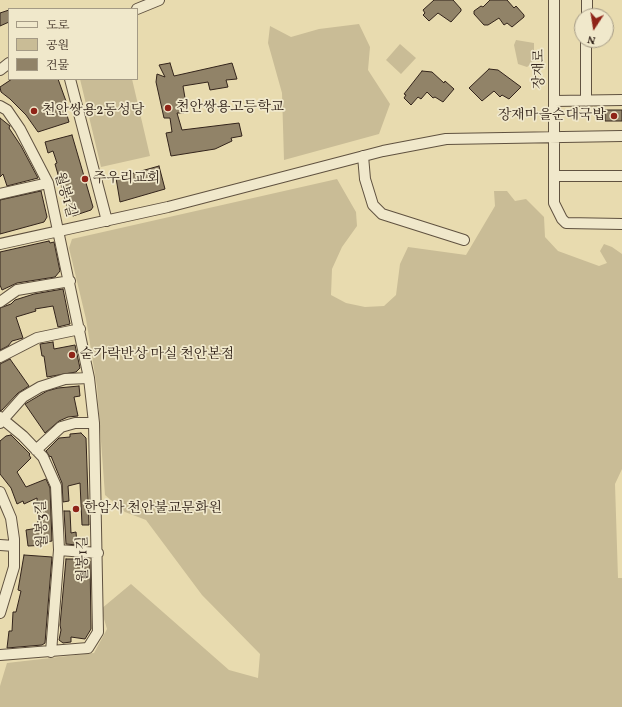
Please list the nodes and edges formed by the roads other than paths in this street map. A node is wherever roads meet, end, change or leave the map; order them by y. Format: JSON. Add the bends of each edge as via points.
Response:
{"nodes":[{"id":1,"x":159,"y":0,"type":"edge"},
{"id":2,"x":554,"y":0,"type":"edge"},
{"id":3,"x":138,"y":9,"type":"edge"},
{"id":4,"x":586,"y":48,"type":"edge"},
{"id":5,"x":8,"y":64,"type":"edge"},
{"id":6,"x":0,"y":70,"type":"edge"},
{"id":7,"x":70,"y":80,"type":"edge"},
{"id":8,"x":622,"y":100,"type":"edge"},
{"id":9,"x":554,"y":101,"type":"junction"},
{"id":10,"x":586,"y":101,"type":"junction"},
{"id":11,"x":0,"y":106,"type":"edge"},
{"id":12,"x":622,"y":136,"type":"edge"},
{"id":13,"x":554,"y":137,"type":"junction"},
{"id":14,"x":363,"y":156,"type":"junction"},
{"id":15,"x":554,"y":176,"type":"junction"},
{"id":16,"x":622,"y":176,"type":"edge"},
{"id":17,"x":48,"y":183,"type":"junction"},
{"id":18,"x":2,"y":190,"type":"edge"},
{"id":19,"x":107,"y":221,"type":"junction"},
{"id":20,"x":622,"y":224,"type":"edge"},
{"id":21,"x":60,"y":232,"type":"junction"},
{"id":22,"x":464,"y":240,"type":"dead end"},
{"id":23,"x":0,"y":244,"type":"edge"},
{"id":24,"x":70,"y":281,"type":"junction"},
{"id":25,"x":0,"y":302,"type":"edge"},
{"id":26,"x":80,"y":329,"type":"junction"},
{"id":27,"x":0,"y":357,"type":"edge"},
{"id":28,"x":89,"y":378,"type":"junction"},
{"id":29,"x":1,"y":420,"type":"edge"},
{"id":30,"x":94,"y":423,"type":"junction"},
{"id":31,"x":36,"y":450,"type":"junction"},
{"id":32,"x":0,"y":492,"type":"edge"},
{"id":33,"x":0,"y":545,"type":"edge"},
{"id":34,"x":14,"y":546,"type":"junction"},
{"id":35,"x":59,"y":550,"type":"junction"},
{"id":36,"x":98,"y":553,"type":"junction"},
{"id":37,"x":0,"y":613,"type":"edge"},
{"id":38,"x":51,"y":652,"type":"junction"},
{"id":39,"x":0,"y":655,"type":"edge"}],
"edges":[{"from":1,"to":3,"type":"street"},
{"from":2,"to":9,"type":"street","name":"장재로"},
{"from":4,"to":10,"type":"street"},
{"from":5,"to":6,"type":"street"},
{"from":7,"to":19,"type":"street"},
{"from":8,"to":10,"type":"street"},
{"from":9,"to":10,"type":"street"},
{"from":9,"to":13,"type":"street","name":"장재로"},
{"from":11,"to":17,"type":"street","name":"월봉1길","via":[[7,110],[20,130]]},
{"from":12,"to":13,"type":"street"},
{"from":13,"to":14,"type":"street","via":[[446,139]]},
{"from":13,"to":15,"type":"street","name":"장재로"},
{"from":14,"to":19,"type":"street","via":[[168,208]]},
{"from":14,"to":22,"type":"street","via":[[365,179],[373,206],[382,214]]},
{"from":15,"to":16,"type":"street"},
{"from":15,"to":20,"type":"street","name":"장재로","via":[[554,203],[566,223]]},
{"from":17,"to":18,"type":"street"},
{"from":17,"to":21,"type":"street","name":"월봉1길"},
{"from":19,"to":21,"type":"street"},
{"from":21,"to":23,"type":"street"},
{"from":21,"to":24,"type":"street","name":"월봉1길"},
{"from":24,"to":25,"type":"street","via":[[17,290]]},
{"from":24,"to":26,"type":"street","name":"월봉1길"},
{"from":26,"to":27,"type":"street","via":[[36,338]]},
{"from":26,"to":28,"type":"street","name":"월봉1길"},
{"from":28,"to":29,"type":"street","via":[[65,379],[40,387],[23,397]]},
{"from":28,"to":30,"type":"street","name":"월봉1길"},
{"from":29,"to":31,"type":"street","name":"월봉3길"},
{"from":30,"to":31,"type":"street","via":[[75,423],[61,427]]},
{"from":30,"to":36,"type":"street","name":"월봉1길"},
{"from":31,"to":35,"type":"street","name":"월봉3길","via":[[43,457],[56,486]]},
{"from":32,"to":34,"type":"street","via":[[11,518]]},
{"from":33,"to":34,"type":"street"},
{"from":34,"to":37,"type":"street","via":[[14,567]]},
{"from":35,"to":36,"type":"street"},
{"from":35,"to":38,"type":"street","name":"월봉3길"},
{"from":36,"to":38,"type":"street","name":"월봉1길","via":[[98,632],[88,648]]},
{"from":38,"to":39,"type":"street","name":"월봉1길"}]}
